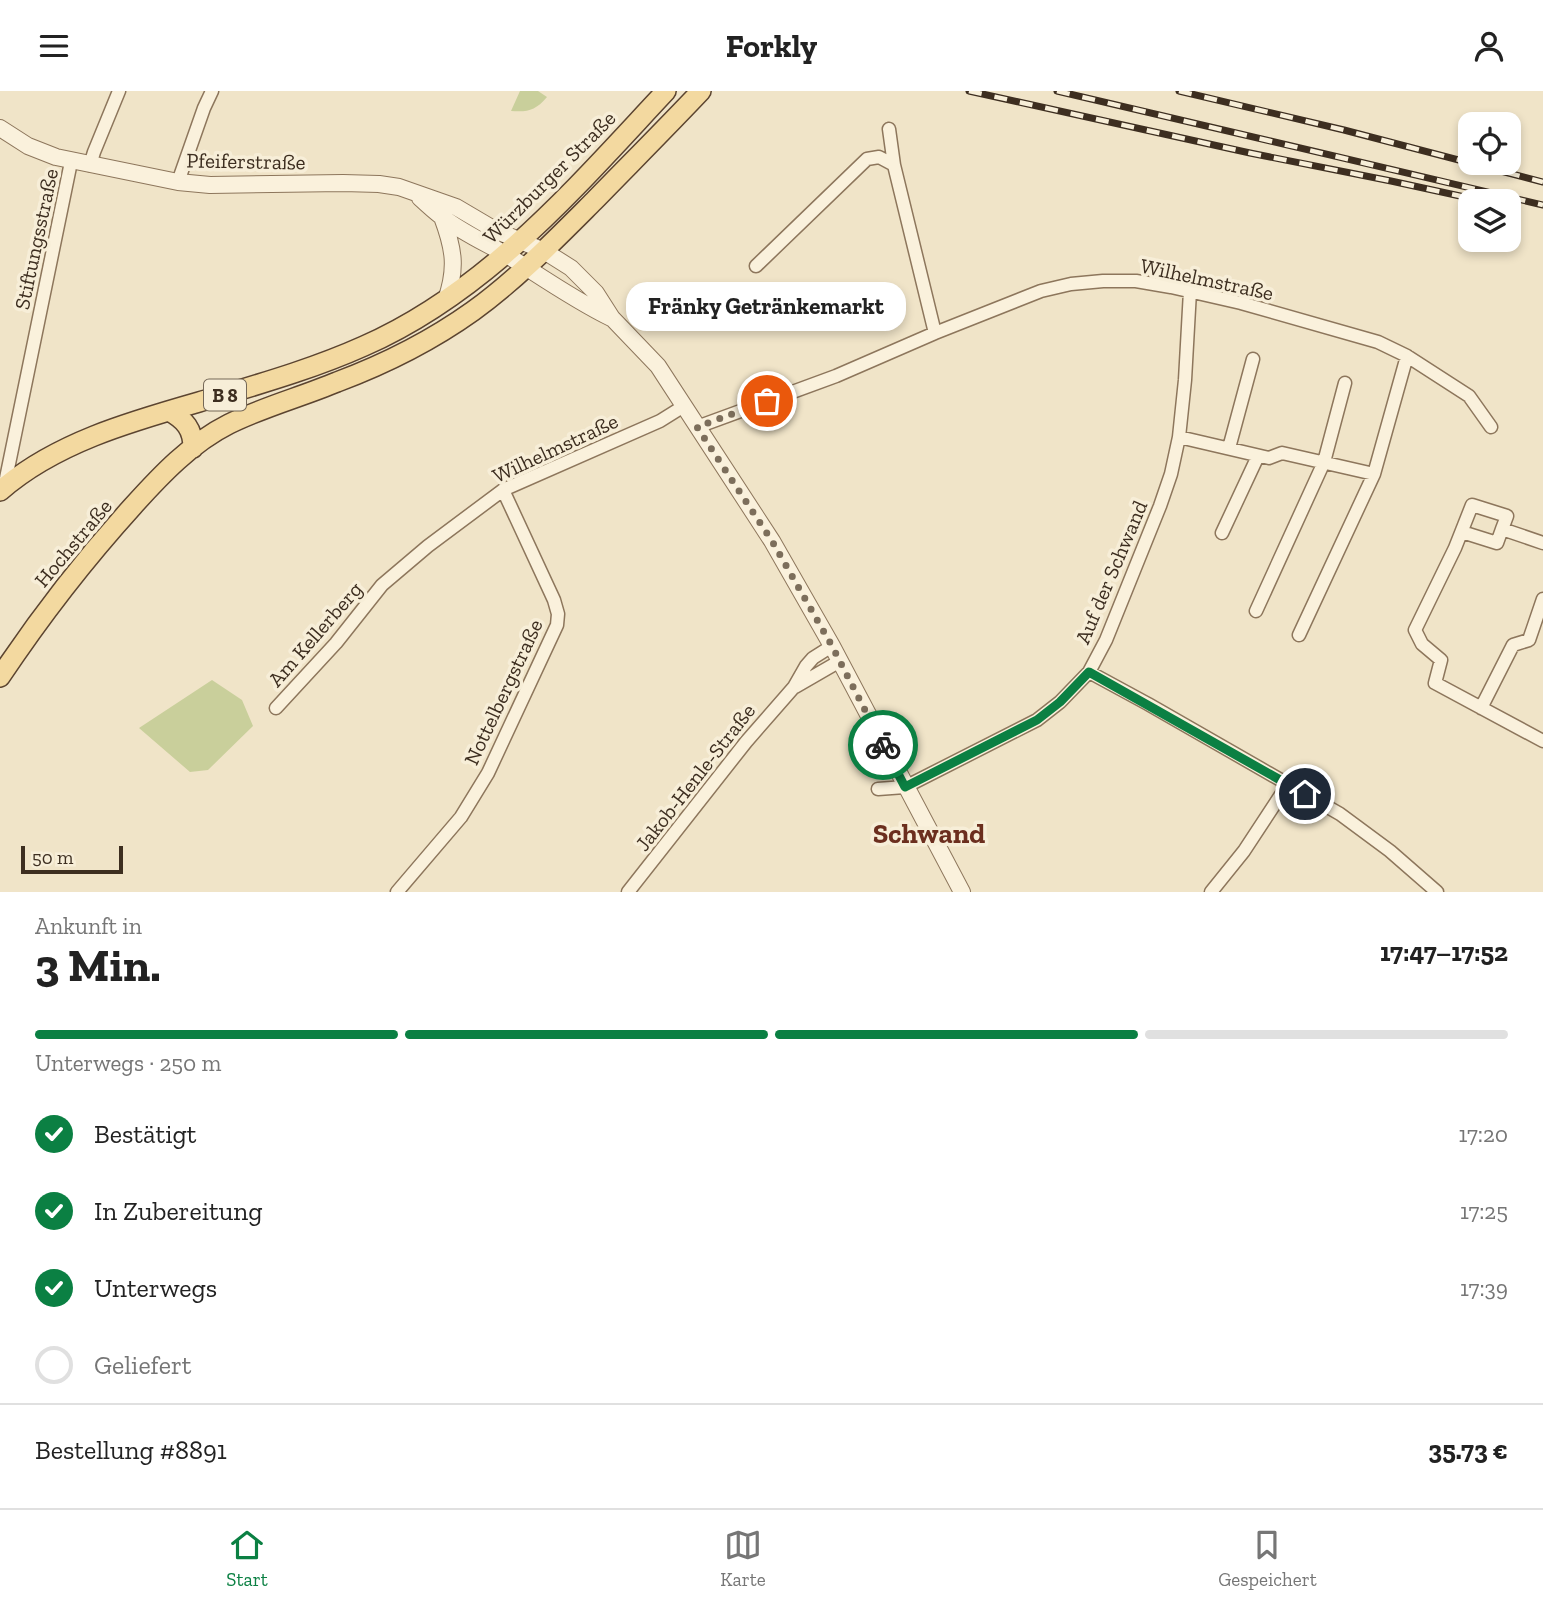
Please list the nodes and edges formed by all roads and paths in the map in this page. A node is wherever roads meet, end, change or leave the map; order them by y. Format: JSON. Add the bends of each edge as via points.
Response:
{"nodes":[{"id":1,"x":119,"y":91,"type":"edge"},
{"id":2,"x":212,"y":91,"type":"edge"},
{"id":3,"x":666,"y":91,"type":"edge"},
{"id":4,"x":701,"y":91,"type":"edge"},
{"id":5,"x":0,"y":128,"type":"edge"},
{"id":6,"x":889,"y":129,"type":"dead end"},
{"id":7,"x":71,"y":162,"type":"junction"},
{"id":8,"x":90,"y":165,"type":"junction"},
{"id":9,"x":894,"y":165,"type":"junction"},
{"id":10,"x":178,"y":182,"type":"junction"},
{"id":11,"x":416,"y":194,"type":"junction"},
{"id":12,"x":442,"y":217,"type":"junction"},
{"id":13,"x":521,"y":241,"type":"junction"},
{"id":14,"x":544,"y":251,"type":"junction"},
{"id":15,"x":506,"y":254,"type":"junction"},
{"id":16,"x":756,"y":266,"type":"dead end"},
{"id":17,"x":526,"y":267,"type":"junction"},
{"id":18,"x":1190,"y":291,"type":"junction"},
{"id":19,"x":446,"y":300,"type":"junction"},
{"id":20,"x":612,"y":318,"type":"junction"},
{"id":21,"x":934,"y":333,"type":"junction"},
{"id":22,"x":1407,"y":356,"type":"junction"},
{"id":23,"x":1253,"y":359,"type":"dead end"},
{"id":24,"x":1345,"y":383,"type":"dead end"},
{"id":25,"x":684,"y":406,"type":"junction"},
{"id":26,"x":169,"y":411,"type":"junction"},
{"id":27,"x":697,"y":427,"type":"junction"},
{"id":28,"x":1492,"y":427,"type":"dead end"},
{"id":29,"x":1179,"y":437,"type":"junction"},
{"id":30,"x":193,"y":448,"type":"junction"},
{"id":31,"x":1229,"y":448,"type":"junction"},
{"id":32,"x":1258,"y":456,"type":"junction"},
{"id":33,"x":1324,"y":463,"type":"junction"},
{"id":34,"x":1374,"y":474,"type":"junction"},
{"id":35,"x":2,"y":490,"type":"edge"},
{"id":36,"x":503,"y":490,"type":"junction"},
{"id":37,"x":1502,"y":529,"type":"junction"},
{"id":38,"x":1462,"y":532,"type":"junction"},
{"id":39,"x":1222,"y":533,"type":"dead end"},
{"id":40,"x":1543,"y":543,"type":"edge"},
{"id":41,"x":382,"y":585,"type":"joint"},
{"id":42,"x":1543,"y":599,"type":"edge"},
{"id":43,"x":1256,"y":611,"type":"dead end"},
{"id":44,"x":1299,"y":635,"type":"dead end"},
{"id":45,"x":832,"y":646,"type":"junction"},
{"id":46,"x":840,"y":661,"type":"junction"},
{"id":47,"x":1089,"y":672,"type":"junction"},
{"id":48,"x":0,"y":677,"type":"edge"},
{"id":49,"x":794,"y":687,"type":"junction"},
{"id":50,"x":276,"y":708,"type":"dead end"},
{"id":51,"x":1481,"y":708,"type":"junction"},
{"id":52,"x":1543,"y":741,"type":"edge"},
{"id":53,"x":1288,"y":784,"type":"junction"},
{"id":54,"x":905,"y":787,"type":"junction"},
{"id":55,"x":878,"y":789,"type":"dead end"},
{"id":56,"x":397,"y":892,"type":"edge"},
{"id":57,"x":628,"y":892,"type":"edge"},
{"id":58,"x":962,"y":892,"type":"edge"},
{"id":59,"x":1211,"y":892,"type":"edge"},
{"id":60,"x":1437,"y":892,"type":"edge"}],
"edges":[{"from":1,"to":8,"type":"street"},
{"from":2,"to":10,"type":"street"},
{"from":3,"to":13,"type":"main road","name":"Würzburger Straße","number":"B 8"},
{"from":4,"to":14,"type":"main road","number":"B 8"},
{"from":5,"to":7,"type":"street","name":"Pfeiferstraße","via":[[29,146]]},
{"from":6,"to":9,"type":"street"},
{"from":7,"to":8,"type":"street","name":"Pfeiferstraße"},
{"from":7,"to":35,"type":"street","name":"Stiftungsstraße"},
{"from":8,"to":10,"type":"street","name":"Pfeiferstraße"},
{"from":9,"to":16,"type":"street","via":[[879,157],[867,159]]},
{"from":9,"to":21,"type":"street"},
{"from":10,"to":11,"type":"street","name":"Pfeiferstraße","via":[[379,184]]},
{"from":11,"to":12,"type":"street","name":"Pfeiferstraße"},
{"from":11,"to":13,"type":"street","name":"Pfeiferstraße","via":[[456,207]]},
{"from":12,"to":15,"type":"street","name":"Pfeiferstraße"},
{"from":12,"to":19,"type":"street","via":[[454,263]]},
{"from":13,"to":14,"type":"street","name":"Pfeiferstraße"},
{"from":13,"to":15,"type":"main road","name":"Würzburger Straße","number":"B 8"},
{"from":14,"to":17,"type":"main road","number":"B 8"},
{"from":14,"to":20,"type":"street","name":"Pfeiferstraße","via":[[571,268]]},
{"from":15,"to":17,"type":"street","name":"Pfeiferstraße"},
{"from":15,"to":19,"type":"main road","name":"Würzburger Straße","number":"B 8"},
{"from":17,"to":20,"type":"street","name":"Pfeiferstraße"},
{"from":17,"to":30,"type":"main road","number":"B 8","via":[[472,311],[412,349],[259,410]]},
{"from":18,"to":21,"type":"street","name":"Wilhelmstraße","via":[[1136,281],[1071,284],[1041,291]]},
{"from":18,"to":22,"type":"street","name":"Wilhelmstraße","via":[[1378,342]]},
{"from":18,"to":29,"type":"street","name":"Auf der Schwand"},
{"from":19,"to":26,"type":"main road","name":"Würzburger Straße","number":"B 8","via":[[362,347]]},
{"from":20,"to":25,"type":"street","via":[[657,366]]},
{"from":21,"to":27,"type":"street","name":"Wilhelmstraße","via":[[836,376]]},
{"from":22,"to":28,"type":"street","name":"Wilhelmstraße","via":[[1469,396]]},
{"from":22,"to":34,"type":"street"},
{"from":23,"to":31,"type":"street"},
{"from":24,"to":33,"type":"street"},
{"from":25,"to":27,"type":"street"},
{"from":25,"to":36,"type":"street","name":"Wilhelmstraße","via":[[660,421]]},
{"from":26,"to":30,"type":"main road","via":[[190,429]]},
{"from":26,"to":35,"type":"main road","name":"Würzburger Straße","number":"B 8","via":[[83,441],[31,468]]},
{"from":27,"to":45,"type":"street","via":[[772,541]]},
{"from":29,"to":31,"type":"street"},
{"from":29,"to":47,"type":"street","name":"Auf der Schwand","via":[[1160,506]]},
{"from":30,"to":48,"type":"main road","name":"Hochstraße","number":"B 8","via":[[155,481],[98,545]]},
{"from":31,"to":32,"type":"street"},
{"from":32,"to":33,"type":"street","via":[[1282,453]]},
{"from":32,"to":39,"type":"street"},
{"from":33,"to":34,"type":"street"},
{"from":33,"to":43,"type":"street"},
{"from":34,"to":44,"type":"street"},
{"from":36,"to":41,"type":"street","name":"Wilhelmstraße"},
{"from":36,"to":56,"type":"street","name":"Nottelbergstraße","via":[[554,600],[557,625],[488,773],[461,817]]},
{"from":37,"to":38,"type":"street","via":[[1497,543]]},
{"from":37,"to":38,"type":"street","via":[[1507,516],[1472,505]]},
{"from":37,"to":40,"type":"street"},
{"from":38,"to":51,"type":"street","via":[[1415,630],[1422,645],[1441,660],[1435,683]]},
{"from":41,"to":50,"type":"street","name":"Am Kellerberg"},
{"from":42,"to":51,"type":"street","via":[[1530,640],[1513,645]]},
{"from":45,"to":46,"type":"street"},
{"from":45,"to":49,"type":"street","name":"Jakob-Henle-Straße","via":[[813,658]]},
{"from":46,"to":49,"type":"street","name":"Jakob-Henle-Straße"},
{"from":46,"to":54,"type":"street"},
{"from":47,"to":53,"type":"street"},
{"from":47,"to":54,"type":"street","name":"Auf der Schwand","via":[[1037,720]]},
{"from":49,"to":57,"type":"street","name":"Jakob-Henle-Straße"},
{"from":51,"to":52,"type":"street"},
{"from":53,"to":59,"type":"street"},
{"from":53,"to":60,"type":"street","via":[[1340,814]]},
{"from":54,"to":55,"type":"street"},
{"from":54,"to":58,"type":"street"}]}
